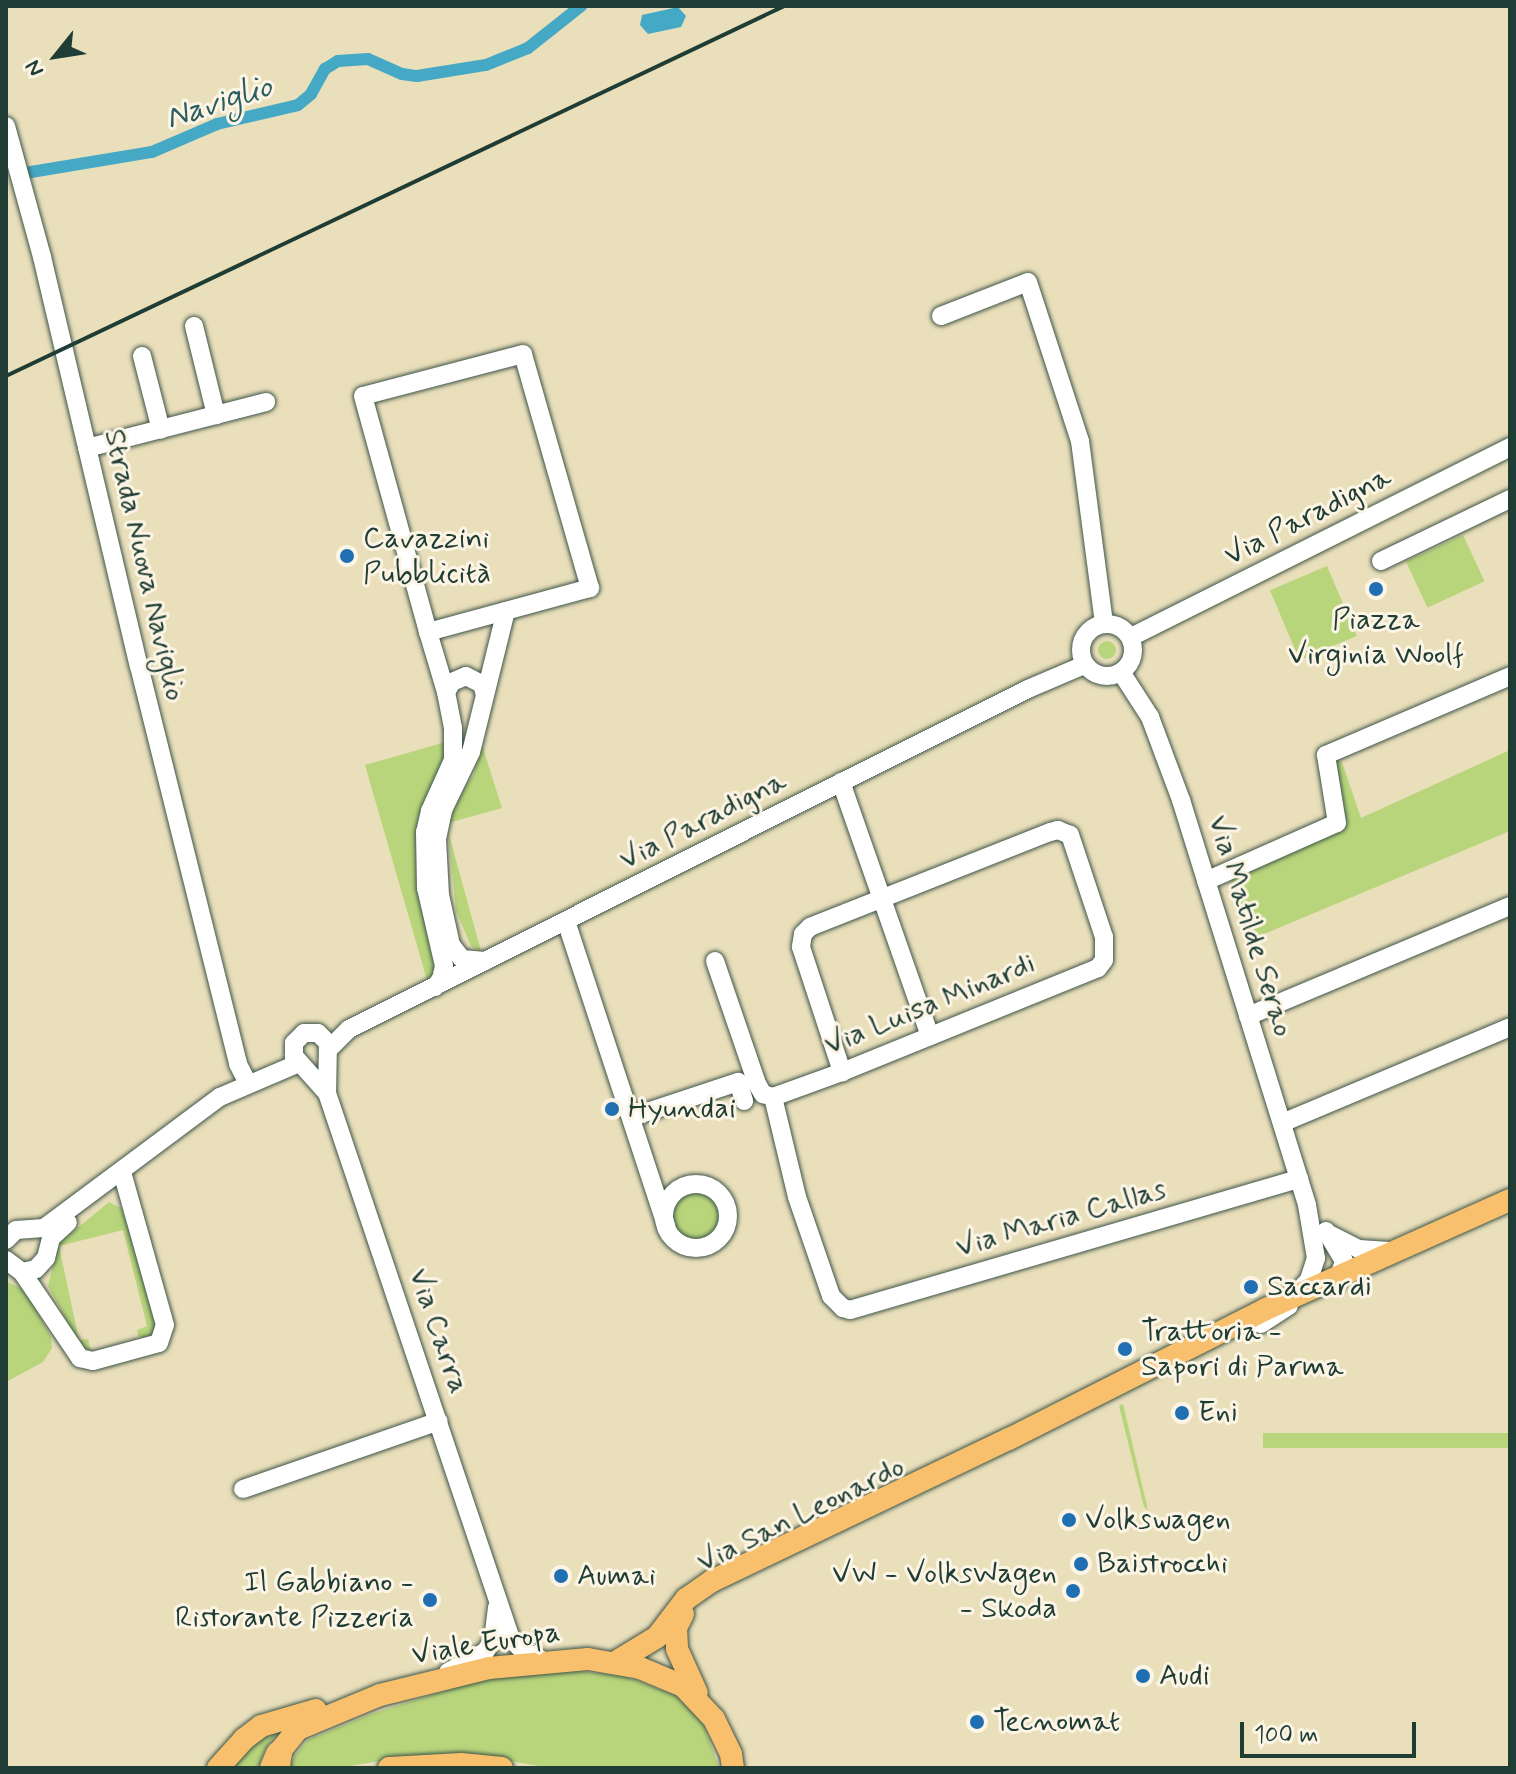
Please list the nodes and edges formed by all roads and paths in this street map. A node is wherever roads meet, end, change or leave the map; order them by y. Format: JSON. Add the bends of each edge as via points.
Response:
{"nodes":[{"id":1,"x":6,"y":126,"type":"edge"},
{"id":2,"x":941,"y":316,"type":"dead end"},
{"id":3,"x":194,"y":326,"type":"dead end"},
{"id":4,"x":142,"y":356,"type":"dead end"},
{"id":5,"x":266,"y":402,"type":"dead end"},
{"id":6,"x":216,"y":415,"type":"junction"},
{"id":7,"x":161,"y":430,"type":"junction"},
{"id":8,"x":1510,"y":447,"type":"edge"},
{"id":9,"x":87,"y":448,"type":"junction"},
{"id":10,"x":1510,"y":499,"type":"edge"},
{"id":11,"x":1381,"y":561,"type":"dead end"},
{"id":12,"x":506,"y":611,"type":"junction"},
{"id":13,"x":1104,"y":623,"type":"junction"},
{"id":14,"x":428,"y":632,"type":"junction"},
{"id":15,"x":1131,"y":637,"type":"junction"},
{"id":16,"x":1084,"y":665,"type":"junction"},
{"id":17,"x":1121,"y":672,"type":"junction"},
{"id":18,"x":1510,"y":676,"type":"edge"},
{"id":19,"x":446,"y":692,"type":"junction"},
{"id":20,"x":485,"y":695,"type":"junction"},
{"id":21,"x":841,"y":782,"type":"junction"},
{"id":22,"x":1206,"y":881,"type":"junction"},
{"id":23,"x":880,"y":898,"type":"junction"},
{"id":24,"x":1510,"y":906,"type":"edge"},
{"id":25,"x":566,"y":921,"type":"junction"},
{"id":26,"x":488,"y":961,"type":"junction"},
{"id":27,"x":715,"y":961,"type":"dead end"},
{"id":28,"x":435,"y":987,"type":"junction"},
{"id":29,"x":1248,"y":1016,"type":"junction"},
{"id":30,"x":227,"y":1017,"type":"junction"},
{"id":31,"x":1510,"y":1027,"type":"edge"},
{"id":32,"x":930,"y":1036,"type":"junction"},
{"id":33,"x":326,"y":1048,"type":"junction"},
{"id":34,"x":299,"y":1059,"type":"junction"},
{"id":35,"x":266,"y":1068,"type":"junction"},
{"id":36,"x":842,"y":1072,"type":"junction"},
{"id":37,"x":242,"y":1085,"type":"junction"},
{"id":38,"x":327,"y":1093,"type":"junction"},
{"id":39,"x":773,"y":1097,"type":"junction"},
{"id":40,"x":744,"y":1101,"type":"dead end"},
{"id":41,"x":632,"y":1117,"type":"junction"},
{"id":42,"x":1282,"y":1123,"type":"junction"},
{"id":43,"x":648,"y":1166,"type":"junction"},
{"id":44,"x":120,"y":1173,"type":"junction"},
{"id":45,"x":1299,"y":1179,"type":"junction"},
{"id":46,"x":688,"y":1186,"type":"junction"},
{"id":47,"x":1510,"y":1200,"type":"edge"},
{"id":48,"x":1510,"y":1209,"type":"edge"},
{"id":49,"x":666,"y":1226,"type":"junction"},
{"id":50,"x":30,"y":1229,"type":"junction"},
{"id":51,"x":1320,"y":1234,"type":"junction"},
{"id":52,"x":6,"y":1240,"type":"edge"},
{"id":53,"x":47,"y":1250,"type":"junction"},
{"id":54,"x":1403,"y":1252,"type":"junction"},
{"id":55,"x":12,"y":1268,"type":"edge"},
{"id":56,"x":1343,"y":1273,"type":"junction"},
{"id":57,"x":1294,"y":1296,"type":"junction"},
{"id":58,"x":1261,"y":1324,"type":"junction"},
{"id":59,"x":1155,"y":1367,"type":"junction"},
{"id":60,"x":439,"y":1421,"type":"junction"},
{"id":61,"x":999,"y":1444,"type":"junction"},
{"id":62,"x":243,"y":1489,"type":"dead end"},
{"id":63,"x":495,"y":1588,"type":"junction"},
{"id":64,"x":544,"y":1661,"type":"junction"},
{"id":65,"x":616,"y":1662,"type":"junction"},
{"id":66,"x":423,"y":1682,"type":"junction"},
{"id":67,"x":380,"y":1695,"type":"junction"},
{"id":68,"x":708,"y":1711,"type":"junction"},
{"id":69,"x":277,"y":1763,"type":"edge"},
{"id":70,"x":734,"y":1763,"type":"edge"},
{"id":71,"x":218,"y":1768,"type":"edge"},
{"id":72,"x":389,"y":1768,"type":"edge"},
{"id":73,"x":502,"y":1768,"type":"edge"}],
"edges":[{"from":1,"to":9,"type":"street","name":"Strada Nuova Naviglio"},
{"from":2,"to":13,"type":"street","via":[[1028,282],[1080,441]]},
{"from":3,"to":6,"type":"street"},
{"from":4,"to":7,"type":"street"},
{"from":5,"to":6,"type":"street"},
{"from":6,"to":7,"type":"street"},
{"from":7,"to":9,"type":"street"},
{"from":8,"to":15,"type":"street","name":"Via Paradigna"},
{"from":9,"to":30,"type":"street","name":"Strada Nuova Naviglio"},
{"from":10,"to":11,"type":"street"},
{"from":12,"to":14,"type":"street"},
{"from":12,"to":14,"type":"street","via":[[590,588],[523,354],[363,396]]},
{"from":12,"to":20,"type":"street"},
{"from":13,"to":15,"type":"street"},
{"from":13,"to":16,"type":"street","via":[[1084,636]]},
{"from":14,"to":19,"type":"street"},
{"from":15,"to":17,"type":"street","via":[[1131,660]]},
{"from":16,"to":17,"type":"street","via":[[1105,677]]},
{"from":16,"to":21,"type":"street","name":"Via Paradigna"},
{"from":17,"to":22,"type":"street","name":"Via Matilde Serao","via":[[1150,717]]},
{"from":18,"to":22,"type":"street","via":[[1326,755],[1337,823]]},
{"from":19,"to":20,"type":"street","via":[[452,682],[466,676],[482,684]]},
{"from":19,"to":28,"type":"street","via":[[453,760],[430,811],[424,845],[426,888],[444,966]]},
{"from":20,"to":26,"type":"street","via":[[469,758],[441,816],[436,851],[451,945],[462,959]]},
{"from":21,"to":23,"type":"street"},
{"from":21,"to":25,"type":"street","name":"Via Paradigna"},
{"from":22,"to":29,"type":"street","name":"Via Matilde Serao"},
{"from":23,"to":32,"type":"street"},
{"from":23,"to":32,"type":"street","name":"Via Luisa Minardi","via":[[1058,830],[1070,835],[1073,843],[1104,937],[1104,960],[1098,968]]},
{"from":23,"to":36,"type":"street","via":[[803,934],[801,947]]},
{"from":24,"to":29,"type":"street"},
{"from":25,"to":26,"type":"street","name":"Via Paradigna"},
{"from":25,"to":41,"type":"street"},
{"from":26,"to":28,"type":"street","name":"Via Paradigna"},
{"from":27,"to":39,"type":"street","via":[[757,1084]]},
{"from":28,"to":33,"type":"street","name":"Via Paradigna","via":[[349,1029]]},
{"from":29,"to":42,"type":"street","name":"Via Matilde Serao"},
{"from":30,"to":35,"type":"street","name":"Strada Nuova Naviglio","via":[[244,1055]]},
{"from":30,"to":37,"type":"street","name":"Strada Nuova Naviglio"},
{"from":31,"to":42,"type":"street"},
{"from":32,"to":36,"type":"street","name":"Via Luisa Minardi"},
{"from":33,"to":34,"type":"street","via":[[316,1067]]},
{"from":33,"to":34,"type":"street","via":[[304,1033]]},
{"from":33,"to":38,"type":"street","name":"Via Carra"},
{"from":34,"to":35,"type":"street"},
{"from":34,"to":37,"type":"street"},
{"from":34,"to":38,"type":"street","name":"Via Carra"},
{"from":35,"to":37,"type":"street"},
{"from":36,"to":39,"type":"street","name":"Via Luisa Minardi"},
{"from":37,"to":44,"type":"street","via":[[190,1117]]},
{"from":38,"to":60,"type":"street","name":"Via Carra"},
{"from":39,"to":45,"type":"street","name":"Via Maria Callas","via":[[797,1197],[831,1296],[850,1310]]},
{"from":40,"to":41,"type":"street","via":[[738,1082]]},
{"from":41,"to":43,"type":"street"},
{"from":42,"to":45,"type":"street","name":"Via Matilde Serao"},
{"from":43,"to":46,"type":"street","via":[[669,1185]]},
{"from":43,"to":49,"type":"street"},
{"from":44,"to":50,"type":"street","via":[[44,1228]]},
{"from":44,"to":53,"type":"street","via":[[58,1230]]},
{"from":44,"to":55,"type":"street","via":[[165,1325],[159,1343],[93,1361],[80,1358]]},
{"from":45,"to":51,"type":"street","name":"Via Matilde Serao"},
{"from":46,"to":49,"type":"street","via":[[669,1201]]},
{"from":46,"to":49,"type":"street","via":[[707,1186],[720,1195],[727,1210],[725,1231],[714,1243],[693,1248],[678,1242]]},
{"from":47,"to":54,"type":"main road","name":"Via San Leonardo"},
{"from":48,"to":54,"type":"main road","name":"Via San Leonardo"},
{"from":50,"to":52,"type":"street","via":[[16,1230]]},
{"from":50,"to":53,"type":"street","via":[[42,1236]]},
{"from":51,"to":54,"type":"street","via":[[1359,1249]]},
{"from":51,"to":56,"type":"street","name":"Via Matilde Serao","via":[[1326,1261]]},
{"from":51,"to":57,"type":"street","name":"Via Matilde Serao","via":[[1313,1269]]},
{"from":53,"to":55,"type":"street","via":[[42,1264]]},
{"from":54,"to":56,"type":"main road","name":"Via San Leonardo"},
{"from":54,"to":58,"type":"main road","name":"Via San Leonardo"},
{"from":56,"to":57,"type":"main road","name":"Via San Leonardo"},
{"from":56,"to":58,"type":"street","via":[[1337,1283]]},
{"from":57,"to":59,"type":"main road","name":"Via San Leonardo"},
{"from":58,"to":59,"type":"main road","name":"Via San Leonardo"},
{"from":59,"to":61,"type":"main road","name":"Via San Leonardo"},
{"from":60,"to":62,"type":"street"},
{"from":60,"to":63,"type":"street","name":"Via Carra"},
{"from":61,"to":65,"type":"main road","name":"Via San Leonardo","via":[[703,1585],[657,1637]]},
{"from":61,"to":68,"type":"main road","name":"Via San Leonardo","via":[[935,1482],[691,1604],[676,1628],[677,1649]]},
{"from":63,"to":64,"type":"street","name":"Via Carra","via":[[511,1639]]},
{"from":63,"to":66,"type":"street","name":"Via Carra","via":[[498,1623],[485,1652]]},
{"from":64,"to":65,"type":"main road","name":"Viale Europa"},
{"from":64,"to":66,"type":"main road","name":"Viale Europa"},
{"from":65,"to":68,"type":"main road","name":"Viale Europa","via":[[668,1678]]},
{"from":66,"to":67,"type":"main road","name":"Viale Europa"},
{"from":67,"to":69,"type":"main road","name":"Viale Europa","via":[[303,1726],[290,1737]]},
{"from":67,"to":71,"type":"main road","via":[[266,1724]]},
{"from":68,"to":70,"type":"main road","name":"Viale Europa"},
{"from":72,"to":73,"type":"main road"}]}
